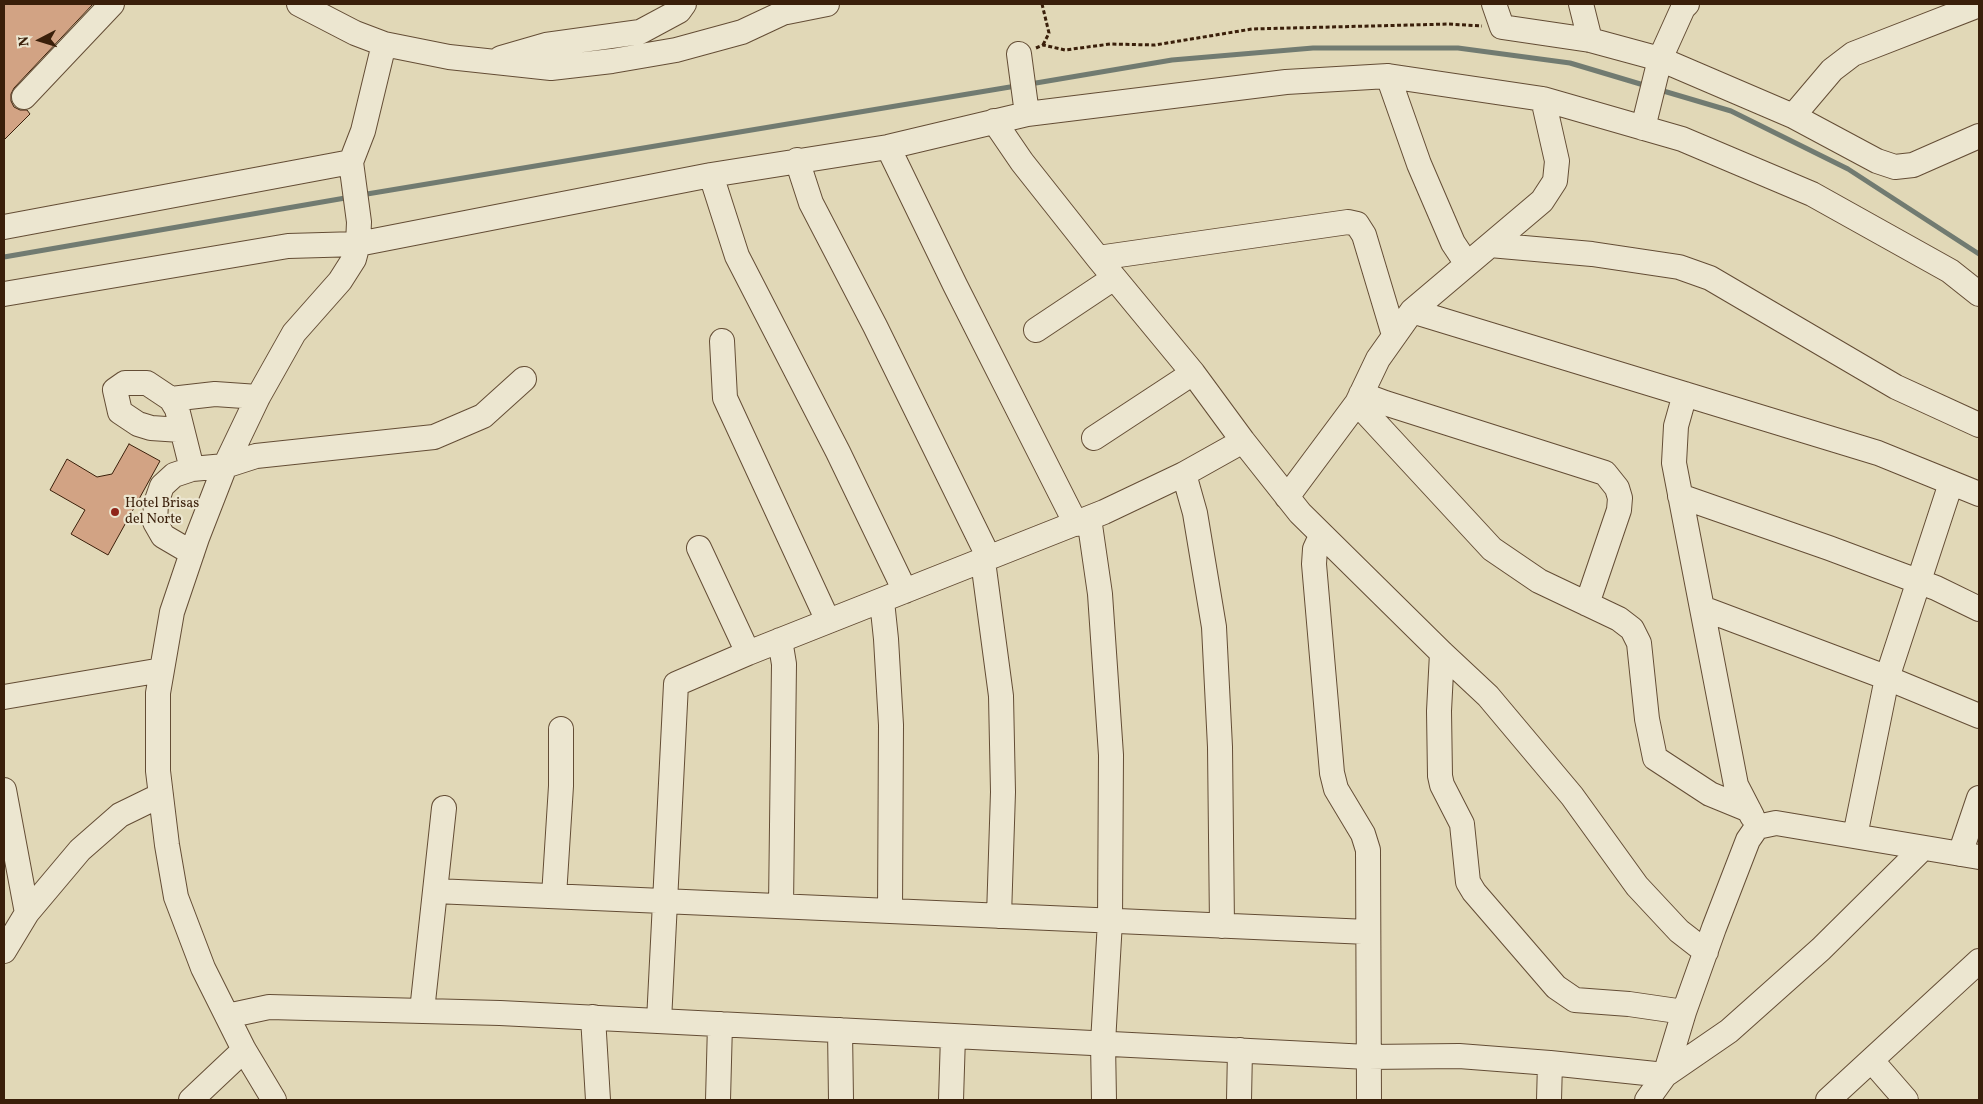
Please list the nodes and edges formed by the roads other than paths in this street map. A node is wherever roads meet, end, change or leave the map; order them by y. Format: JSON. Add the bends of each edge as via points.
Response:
{"nodes":[{"id":1,"x":112,"y":4,"type":"edge"},
{"id":2,"x":299,"y":4,"type":"edge"},
{"id":3,"x":684,"y":4,"type":"edge"},
{"id":4,"x":827,"y":4,"type":"edge"},
{"id":5,"x":1494,"y":4,"type":"edge"},
{"id":6,"x":1581,"y":4,"type":"edge"},
{"id":7,"x":1688,"y":4,"type":"edge"},
{"id":8,"x":1979,"y":5,"type":"edge"},
{"id":9,"x":792,"y":8,"type":"edge"},
{"id":10,"x":1590,"y":40,"type":"junction"},
{"id":11,"x":384,"y":44,"type":"junction"},
{"id":12,"x":1019,"y":54,"type":"road end"},
{"id":13,"x":1660,"y":59,"type":"junction"},
{"id":14,"x":489,"y":61,"type":"junction"},
{"id":15,"x":1388,"y":76,"type":"junction"},
{"id":16,"x":24,"y":97,"type":"dead end"},
{"id":17,"x":1544,"y":99,"type":"junction"},
{"id":18,"x":1027,"y":114,"type":"junction"},
{"id":19,"x":1793,"y":116,"type":"junction"},
{"id":20,"x":994,"y":121,"type":"junction"},
{"id":21,"x":1643,"y":128,"type":"junction"},
{"id":22,"x":1979,"y":136,"type":"edge"},
{"id":23,"x":888,"y":147,"type":"junction"},
{"id":24,"x":797,"y":160,"type":"junction"},
{"id":25,"x":352,"y":169,"type":"junction"},
{"id":26,"x":711,"y":175,"type":"junction"},
{"id":27,"x":4,"y":227,"type":"edge"},
{"id":28,"x":358,"y":233,"type":"junction"},
{"id":29,"x":1490,"y":245,"type":"junction"},
{"id":30,"x":1098,"y":258,"type":"junction"},
{"id":31,"x":1467,"y":264,"type":"junction"},
{"id":32,"x":1114,"y":278,"type":"junction"},
{"id":33,"x":4,"y":294,"type":"edge"},
{"id":34,"x":1979,"y":294,"type":"edge"},
{"id":35,"x":1412,"y":311,"type":"junction"},
{"id":36,"x":1036,"y":330,"type":"dead end"},
{"id":37,"x":1394,"y":335,"type":"junction"},
{"id":38,"x":722,"y":341,"type":"dead end"},
{"id":39,"x":1193,"y":373,"type":"junction"},
{"id":40,"x":524,"y":379,"type":"dead end"},
{"id":41,"x":1685,"y":394,"type":"junction"},
{"id":42,"x":258,"y":397,"type":"junction"},
{"id":43,"x":1359,"y":398,"type":"junction"},
{"id":44,"x":171,"y":399,"type":"junction"},
{"id":45,"x":1979,"y":425,"type":"edge"},
{"id":46,"x":182,"y":430,"type":"junction"},
{"id":47,"x":1094,"y":438,"type":"dead end"},
{"id":48,"x":1243,"y":441,"type":"junction"},
{"id":49,"x":225,"y":466,"type":"junction"},
{"id":50,"x":192,"y":468,"type":"junction"},
{"id":51,"x":1184,"y":474,"type":"junction"},
{"id":52,"x":1951,"y":483,"type":"junction"},
{"id":53,"x":1979,"y":494,"type":"edge"},
{"id":54,"x":1680,"y":496,"type":"junction"},
{"id":55,"x":1287,"y":497,"type":"junction"},
{"id":56,"x":1082,"y":521,"type":"junction"},
{"id":57,"x":1322,"y":536,"type":"junction"},
{"id":58,"x":699,"y":548,"type":"dead end"},
{"id":59,"x":192,"y":553,"type":"junction"},
{"id":60,"x":986,"y":560,"type":"junction"},
{"id":61,"x":1917,"y":581,"type":"junction"},
{"id":62,"x":905,"y":591,"type":"junction"},
{"id":63,"x":882,"y":600,"type":"junction"},
{"id":64,"x":1587,"y":604,"type":"junction"},
{"id":65,"x":1702,"y":608,"type":"junction"},
{"id":66,"x":1979,"y":609,"type":"edge"},
{"id":67,"x":828,"y":621,"type":"junction"},
{"id":68,"x":780,"y":640,"type":"junction"},
{"id":69,"x":748,"y":653,"type":"junction"},
{"id":70,"x":1442,"y":653,"type":"junction"},
{"id":71,"x":162,"y":670,"type":"junction"},
{"id":72,"x":1887,"y":678,"type":"junction"},
{"id":73,"x":4,"y":697,"type":"edge"},
{"id":74,"x":1979,"y":716,"type":"edge"},
{"id":75,"x":562,"y":729,"type":"dead end"},
{"id":76,"x":4,"y":790,"type":"edge"},
{"id":77,"x":161,"y":795,"type":"junction"},
{"id":78,"x":1979,"y":798,"type":"edge"},
{"id":79,"x":444,"y":808,"type":"dead end"},
{"id":80,"x":1753,"y":819,"type":"junction"},
{"id":81,"x":1855,"y":836,"type":"junction"},
{"id":82,"x":1923,"y":848,"type":"junction"},
{"id":83,"x":1970,"y":856,"type":"edge"},
{"id":84,"x":435,"y":891,"type":"junction"},
{"id":85,"x":554,"y":896,"type":"junction"},
{"id":86,"x":666,"y":901,"type":"junction"},
{"id":87,"x":781,"y":906,"type":"junction"},
{"id":88,"x":890,"y":911,"type":"junction"},
{"id":89,"x":27,"y":913,"type":"junction"},
{"id":90,"x":999,"y":916,"type":"junction"},
{"id":91,"x":1110,"y":921,"type":"junction"},
{"id":92,"x":1222,"y":926,"type":"junction"},
{"id":93,"x":1368,"y":932,"type":"junction"},
{"id":94,"x":4,"y":951,"type":"edge"},
{"id":95,"x":1706,"y":952,"type":"junction"},
{"id":96,"x":1979,"y":961,"type":"edge"},
{"id":97,"x":422,"y":1011,"type":"junction"},
{"id":98,"x":1684,"y":1012,"type":"junction"},
{"id":99,"x":227,"y":1016,"type":"junction"},
{"id":100,"x":593,"y":1017,"type":"junction"},
{"id":101,"x":659,"y":1021,"type":"junction"},
{"id":102,"x":720,"y":1024,"type":"junction"},
{"id":103,"x":840,"y":1030,"type":"junction"},
{"id":104,"x":953,"y":1036,"type":"junction"},
{"id":105,"x":1103,"y":1043,"type":"junction"},
{"id":106,"x":244,"y":1050,"type":"junction"},
{"id":107,"x":1240,"y":1050,"type":"junction"},
{"id":108,"x":1368,"y":1057,"type":"junction"},
{"id":109,"x":1872,"y":1061,"type":"junction"},
{"id":110,"x":1550,"y":1063,"type":"junction"},
{"id":111,"x":1666,"y":1075,"type":"junction"},
{"id":112,"x":191,"y":1100,"type":"edge"},
{"id":113,"x":274,"y":1100,"type":"edge"},
{"id":114,"x":598,"y":1100,"type":"edge"},
{"id":115,"x":718,"y":1100,"type":"edge"},
{"id":116,"x":842,"y":1100,"type":"edge"},
{"id":117,"x":951,"y":1100,"type":"edge"},
{"id":118,"x":1104,"y":1100,"type":"edge"},
{"id":119,"x":1239,"y":1100,"type":"edge"},
{"id":120,"x":1369,"y":1100,"type":"edge"},
{"id":121,"x":1549,"y":1100,"type":"edge"},
{"id":122,"x":1647,"y":1100,"type":"edge"},
{"id":123,"x":1828,"y":1100,"type":"edge"},
{"id":124,"x":1906,"y":1100,"type":"edge"}],
"edges":[{"from":1,"to":16,"type":"street"},
{"from":2,"to":11,"type":"street"},
{"from":3,"to":14,"type":"street","via":[[679,11],[640,32],[546,45]]},
{"from":4,"to":9,"type":"street"},
{"from":5,"to":10,"type":"street","via":[[1502,27]]},
{"from":6,"to":10,"type":"street"},
{"from":7,"to":13,"type":"street","via":[[1683,8]]},
{"from":8,"to":19,"type":"street","via":[[1853,54],[1832,70]]},
{"from":9,"to":14,"type":"street","via":[[742,32],[676,50],[551,68]]},
{"from":10,"to":13,"type":"street"},
{"from":11,"to":14,"type":"street"},
{"from":11,"to":25,"type":"street"},
{"from":12,"to":18,"type":"street"},
{"from":13,"to":19,"type":"street"},
{"from":13,"to":21,"type":"street"},
{"from":15,"to":17,"type":"street"},
{"from":15,"to":18,"type":"street","via":[[1286,82]]},
{"from":15,"to":31,"type":"street","via":[[1419,164],[1453,243]]},
{"from":17,"to":21,"type":"street"},
{"from":17,"to":29,"type":"street","via":[[1556,161],[1555,181],[1542,201]]},
{"from":18,"to":20,"type":"street"},
{"from":19,"to":22,"type":"street","via":[[1896,167],[1913,165]]},
{"from":20,"to":23,"type":"street"},
{"from":20,"to":30,"type":"street"},
{"from":21,"to":34,"type":"street","via":[[1682,139],[1812,194],[1950,271]]},
{"from":23,"to":24,"type":"street"},
{"from":23,"to":56,"type":"street","via":[[955,285]]},
{"from":24,"to":26,"type":"street"},
{"from":24,"to":60,"type":"street","via":[[811,204],[879,335]]},
{"from":25,"to":27,"type":"street"},
{"from":25,"to":28,"type":"street"},
{"from":26,"to":28,"type":"street"},
{"from":26,"to":62,"type":"street","via":[[737,256]]},
{"from":28,"to":33,"type":"street"},
{"from":28,"to":42,"type":"street","via":[[354,259],[340,281],[294,333]]},
{"from":29,"to":31,"type":"street"},
{"from":29,"to":45,"type":"street","via":[[1592,254],[1679,267],[1710,278],[1896,387]]},
{"from":30,"to":32,"type":"street"},
{"from":30,"to":37,"type":"street","via":[[1348,222],[1357,224],[1364,235]]},
{"from":31,"to":35,"type":"street"},
{"from":32,"to":36,"type":"street"},
{"from":32,"to":39,"type":"street"},
{"from":35,"to":37,"type":"street"},
{"from":35,"to":41,"type":"street"},
{"from":37,"to":43,"type":"street"},
{"from":38,"to":67,"type":"street","via":[[725,398]]},
{"from":39,"to":47,"type":"street"},
{"from":39,"to":48,"type":"street"},
{"from":40,"to":49,"type":"street","via":[[483,416],[434,437],[256,456]]},
{"from":41,"to":52,"type":"street","via":[[1878,454]]},
{"from":41,"to":54,"type":"street","via":[[1676,426],[1674,463]]},
{"from":42,"to":44,"type":"street","via":[[214,394]]},
{"from":42,"to":49,"type":"street"},
{"from":43,"to":55,"type":"street"},
{"from":43,"to":64,"type":"street","via":[[1492,550],[1540,581]]},
{"from":43,"to":64,"type":"street","via":[[1385,403],[1605,473],[1617,488],[1619,510]]},
{"from":44,"to":46,"type":"street"},
{"from":44,"to":46,"type":"street","via":[[147,383],[125,383],[115,390],[120,412],[138,424]]},
{"from":46,"to":50,"type":"street"},
{"from":48,"to":51,"type":"street"},
{"from":48,"to":55,"type":"street"},
{"from":49,"to":50,"type":"street"},
{"from":49,"to":59,"type":"street"},
{"from":50,"to":59,"type":"street","via":[[174,475],[162,486],[155,522],[163,536]]},
{"from":51,"to":56,"type":"street"},
{"from":51,"to":92,"type":"street","via":[[1195,513],[1214,627],[1220,747]]},
{"from":52,"to":53,"type":"street"},
{"from":52,"to":61,"type":"street"},
{"from":54,"to":61,"type":"street"},
{"from":54,"to":65,"type":"street"},
{"from":55,"to":57,"type":"street"},
{"from":56,"to":60,"type":"street"},
{"from":56,"to":91,"type":"street","via":[[1100,594],[1111,755]]},
{"from":57,"to":70,"type":"street"},
{"from":57,"to":93,"type":"street","via":[[1315,549],[1314,564],[1332,773],[1336,789],[1363,834],[1368,850]]},
{"from":58,"to":69,"type":"street"},
{"from":59,"to":71,"type":"street","via":[[172,612]]},
{"from":60,"to":62,"type":"street"},
{"from":60,"to":90,"type":"street","via":[[1000,696],[1003,792]]},
{"from":61,"to":66,"type":"street"},
{"from":61,"to":72,"type":"street"},
{"from":62,"to":63,"type":"street"},
{"from":63,"to":67,"type":"street"},
{"from":63,"to":88,"type":"street","via":[[891,725]]},
{"from":64,"to":80,"type":"street","via":[[1619,619],[1632,629],[1639,643],[1647,719],[1655,758]]},
{"from":65,"to":72,"type":"street"},
{"from":65,"to":80,"type":"street","via":[[1736,786]]},
{"from":67,"to":68,"type":"street"},
{"from":68,"to":69,"type":"street"},
{"from":68,"to":87,"type":"street","via":[[784,664]]},
{"from":69,"to":86,"type":"street","via":[[676,684]]},
{"from":70,"to":95,"type":"street","via":[[1488,696],[1572,796],[1637,886],[1679,931]]},
{"from":70,"to":98,"type":"street","via":[[1438,711],[1440,776],[1462,824],[1468,882],[1474,892],[1556,987],[1575,1000]]},
{"from":71,"to":73,"type":"street"},
{"from":71,"to":77,"type":"street","via":[[158,693]]},
{"from":72,"to":74,"type":"street"},
{"from":72,"to":81,"type":"street"},
{"from":75,"to":85,"type":"street","via":[[562,786]]},
{"from":76,"to":89,"type":"street"},
{"from":77,"to":89,"type":"street","via":[[120,815],[80,850]]},
{"from":77,"to":99,"type":"street","via":[[176,897],[203,968]]},
{"from":78,"to":83,"type":"street"},
{"from":79,"to":84,"type":"street"},
{"from":80,"to":81,"type":"street"},
{"from":80,"to":95,"type":"street"},
{"from":81,"to":82,"type":"street"},
{"from":82,"to":83,"type":"street"},
{"from":82,"to":111,"type":"street","via":[[1822,949],[1729,1032]]},
{"from":84,"to":85,"type":"street"},
{"from":84,"to":97,"type":"street"},
{"from":85,"to":86,"type":"street"},
{"from":86,"to":87,"type":"street"},
{"from":86,"to":101,"type":"street"},
{"from":87,"to":88,"type":"street"},
{"from":88,"to":90,"type":"street"},
{"from":89,"to":94,"type":"street"},
{"from":90,"to":91,"type":"street"},
{"from":91,"to":92,"type":"street"},
{"from":91,"to":105,"type":"street"},
{"from":92,"to":93,"type":"street"},
{"from":93,"to":108,"type":"street"},
{"from":95,"to":98,"type":"street"},
{"from":96,"to":109,"type":"street"},
{"from":97,"to":99,"type":"street","via":[[269,1007]]},
{"from":97,"to":100,"type":"street"},
{"from":98,"to":111,"type":"street"},
{"from":99,"to":106,"type":"street"},
{"from":100,"to":101,"type":"street"},
{"from":100,"to":114,"type":"street"},
{"from":101,"to":102,"type":"street"},
{"from":102,"to":103,"type":"street"},
{"from":102,"to":115,"type":"street"},
{"from":103,"to":104,"type":"street"},
{"from":103,"to":116,"type":"street"},
{"from":104,"to":105,"type":"street"},
{"from":104,"to":117,"type":"street"},
{"from":105,"to":107,"type":"street"},
{"from":105,"to":118,"type":"street"},
{"from":106,"to":112,"type":"street"},
{"from":106,"to":113,"type":"street"},
{"from":107,"to":108,"type":"street"},
{"from":107,"to":119,"type":"street"},
{"from":108,"to":110,"type":"street","via":[[1459,1056]]},
{"from":108,"to":120,"type":"street"},
{"from":109,"to":123,"type":"street"},
{"from":109,"to":124,"type":"street"},
{"from":110,"to":111,"type":"street"},
{"from":110,"to":121,"type":"street"},
{"from":111,"to":122,"type":"street"}]}
